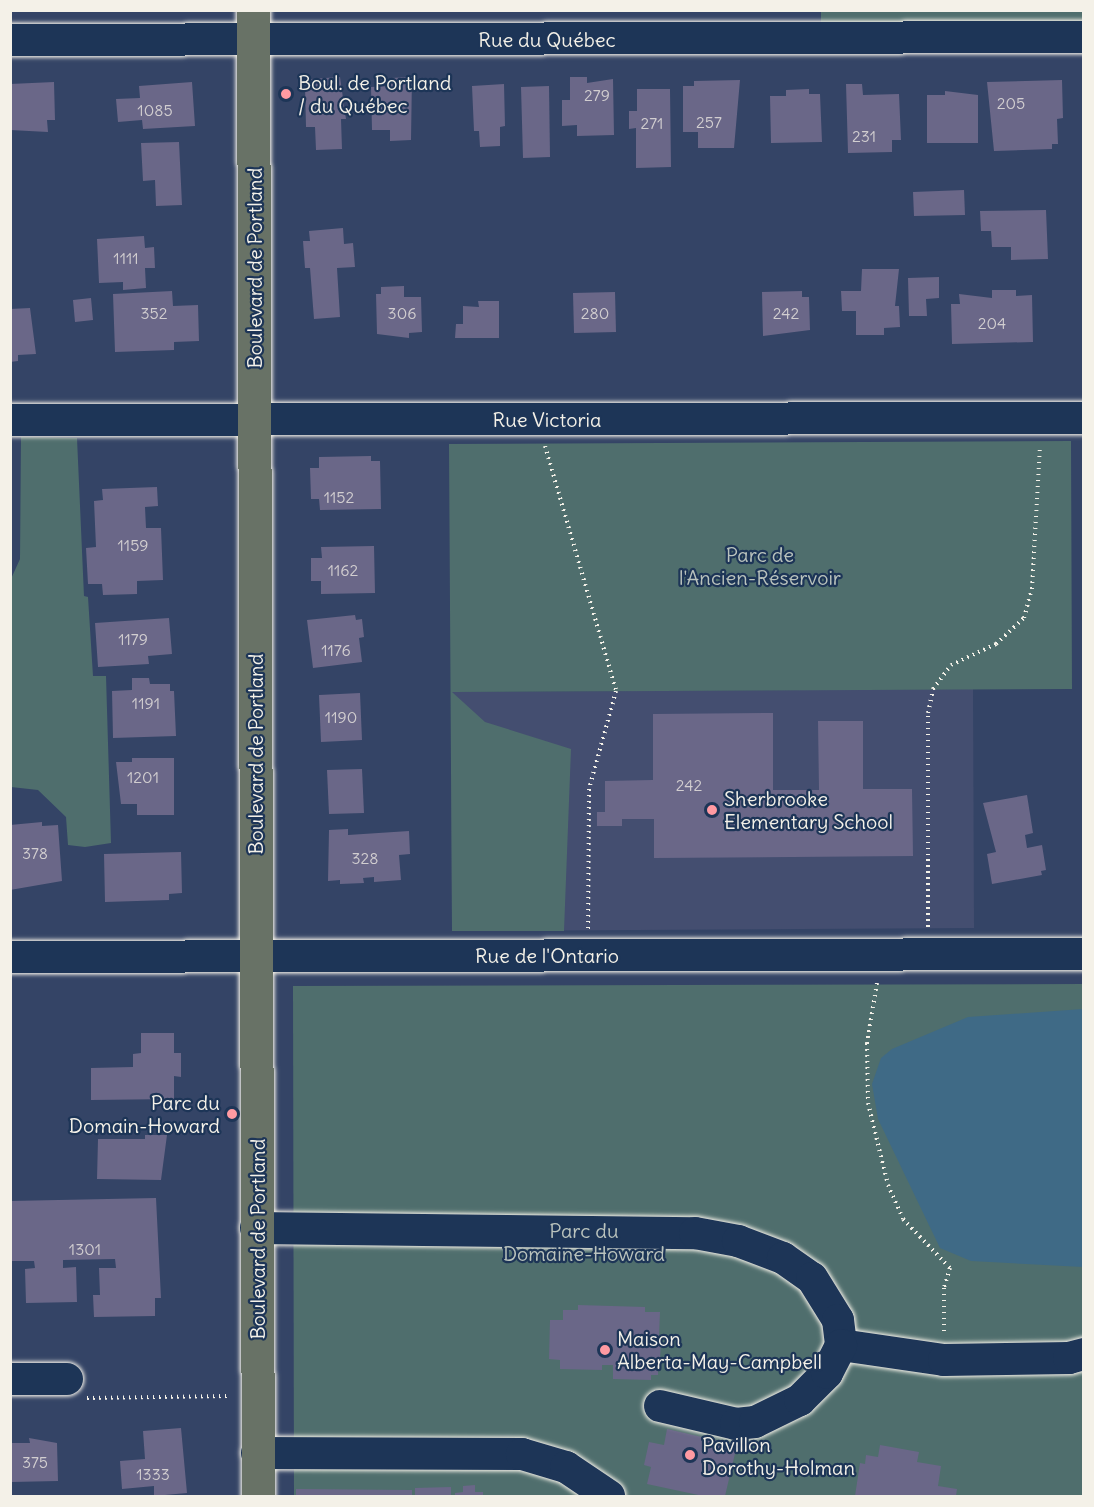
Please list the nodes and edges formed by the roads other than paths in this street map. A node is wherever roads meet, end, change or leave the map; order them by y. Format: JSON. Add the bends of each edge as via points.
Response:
{"nodes":[{"id":1,"x":253,"y":25,"type":"edge"},
{"id":2,"x":1083,"y":37,"type":"edge"},
{"id":3,"x":10,"y":40,"type":"edge"},
{"id":4,"x":1083,"y":418,"type":"edge"},
{"id":5,"x":10,"y":420,"type":"edge"},
{"id":6,"x":255,"y":420,"type":"junction"},
{"id":7,"x":1083,"y":954,"type":"edge"},
{"id":8,"x":10,"y":957,"type":"edge"},
{"id":9,"x":256,"y":957,"type":"junction"},
{"id":10,"x":256,"y":1228,"type":"junction"},
{"id":11,"x":842,"y":1345,"type":"junction"},
{"id":12,"x":1079,"y":1361,"type":"edge"},
{"id":13,"x":10,"y":1379,"type":"edge"},
{"id":14,"x":67,"y":1379,"type":"road end"},
{"id":15,"x":660,"y":1406,"type":"dead end"},
{"id":16,"x":257,"y":1453,"type":"junction"},
{"id":17,"x":258,"y":1497,"type":"edge"},
{"id":18,"x":609,"y":1497,"type":"edge"}],
"edges":[{"from":1,"to":2,"type":"street","name":"Rue du Québec"},
{"from":1,"to":3,"type":"street","name":"Rue du Québec"},
{"from":1,"to":6,"type":"main road","name":"Boulevard de Portland"},
{"from":4,"to":6,"type":"street","name":"Rue Victoria"},
{"from":5,"to":6,"type":"street","name":"Rue Victoria"},
{"from":6,"to":9,"type":"main road","name":"Boulevard de Portland"},
{"from":7,"to":9,"type":"street","name":"Rue de l'Ontario"},
{"from":8,"to":9,"type":"street","name":"Rue de l'Ontario"},
{"from":9,"to":10,"type":"main road","name":"Boulevard de Portland"},
{"from":10,"to":11,"type":"street","via":[[638,1230],[728,1239],[783,1258],[812,1278],[838,1320]]},
{"from":10,"to":16,"type":"main road","name":"Boulevard de Portland"},
{"from":11,"to":12,"type":"street","via":[[944,1360]]},
{"from":11,"to":15,"type":"street","via":[[827,1373],[800,1400],[755,1422],[735,1424]]},
{"from":13,"to":14,"type":"street"},
{"from":16,"to":17,"type":"main road","name":"Boulevard de Portland"},
{"from":16,"to":18,"type":"street","via":[[522,1454],[566,1467]]}]}
